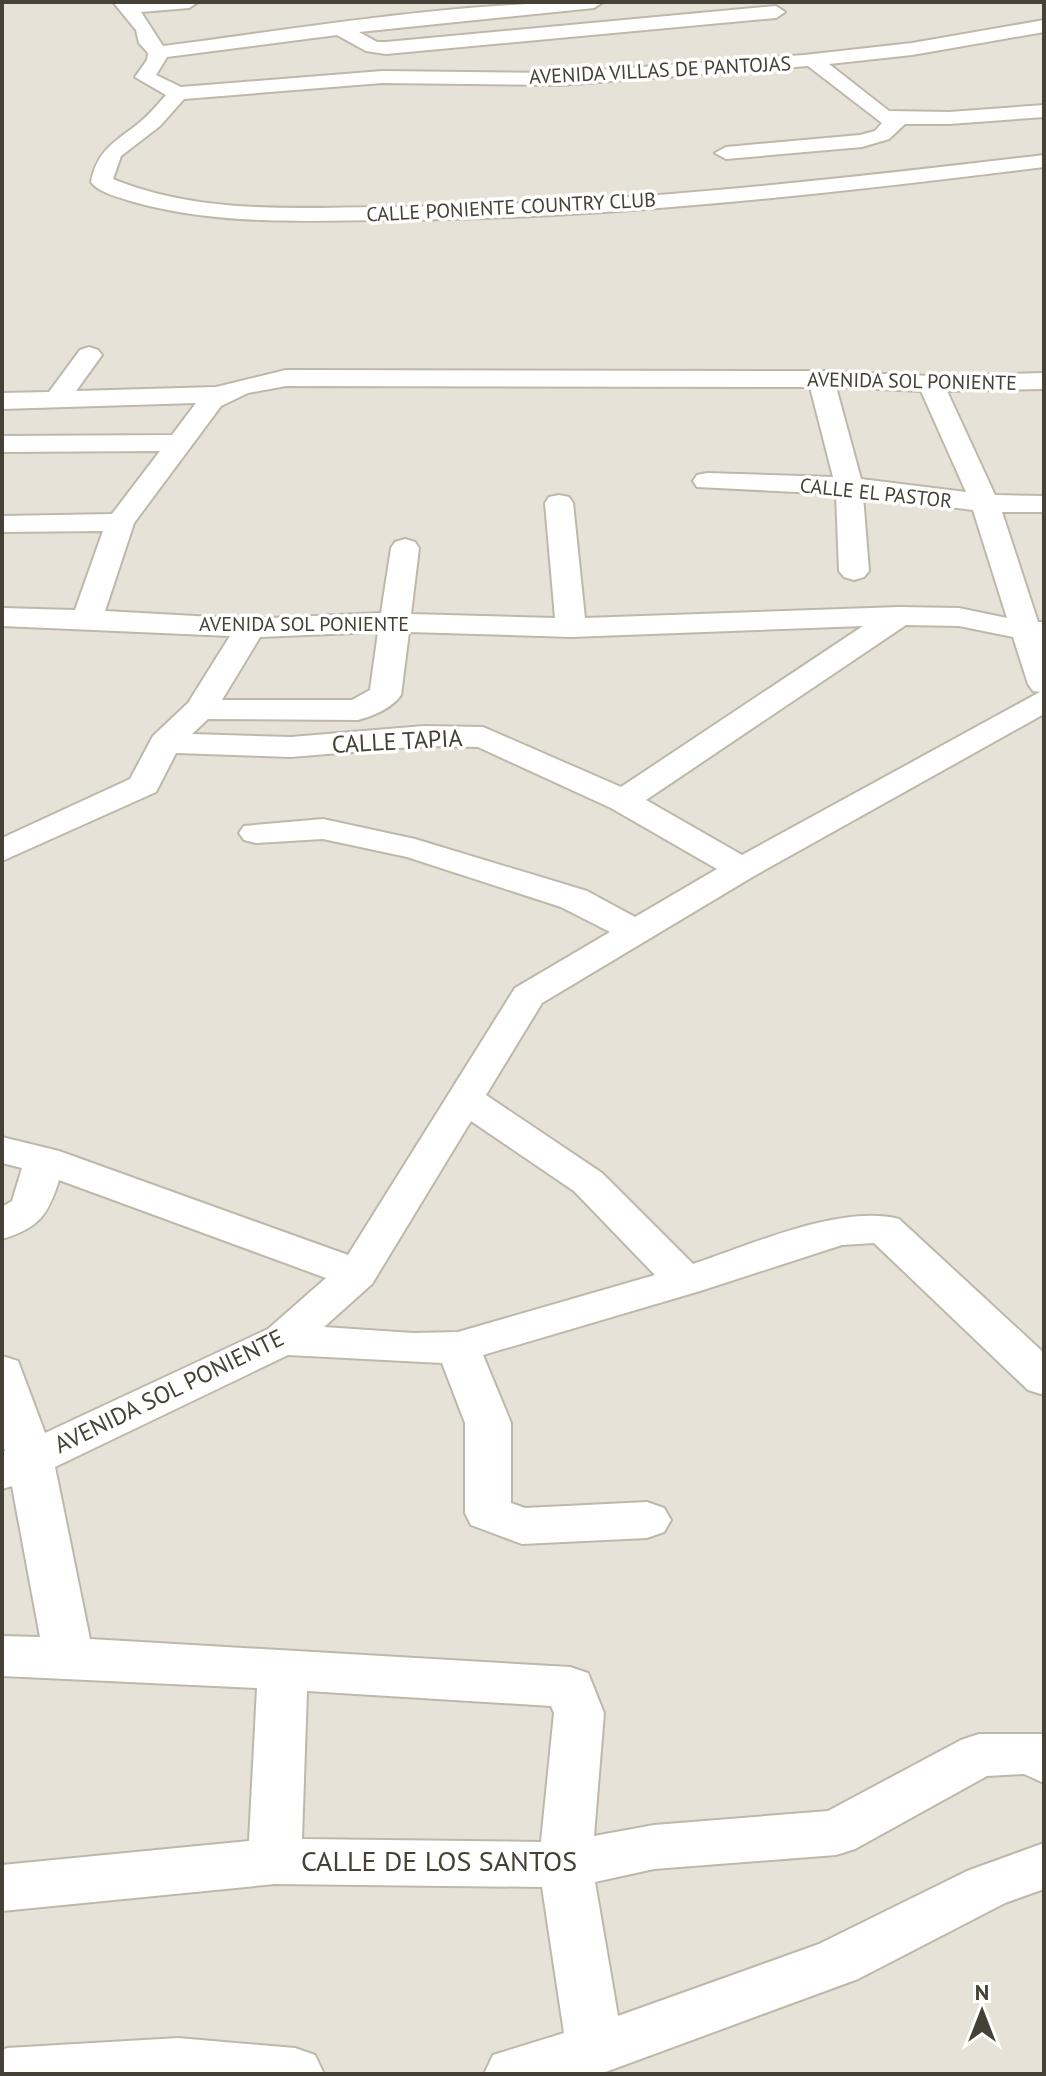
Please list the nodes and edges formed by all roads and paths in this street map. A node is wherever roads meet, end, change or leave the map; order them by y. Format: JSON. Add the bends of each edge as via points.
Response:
{"nodes":[{"id":1,"x":189,"y":2,"type":"edge"},
{"id":2,"x":594,"y":2,"type":"edge"},
{"id":3,"x":123,"y":5,"type":"edge"},
{"id":4,"x":776,"y":12,"type":"dead end"},
{"id":5,"x":1044,"y":26,"type":"edge"},
{"id":6,"x":340,"y":29,"type":"junction"},
{"id":7,"x":158,"y":52,"type":"junction"},
{"id":8,"x":812,"y":60,"type":"junction"},
{"id":9,"x":178,"y":93,"type":"junction"},
{"id":10,"x":1044,"y":111,"type":"edge"},
{"id":11,"x":898,"y":119,"type":"junction"},
{"id":12,"x":726,"y":153,"type":"dead end"},
{"id":13,"x":1044,"y":161,"type":"edge"},
{"id":14,"x":89,"y":355,"type":"dead end"},
{"id":15,"x":821,"y":379,"type":"junction"},
{"id":16,"x":1044,"y":381,"type":"edge"},
{"id":17,"x":931,"y":384,"type":"junction"},
{"id":18,"x":220,"y":395,"type":"junction"},
{"id":19,"x":57,"y":399,"type":"junction"},
{"id":20,"x":2,"y":401,"type":"edge"},
{"id":21,"x":180,"y":443,"type":"junction"},
{"id":22,"x":2,"y":444,"type":"edge"},
{"id":23,"x":707,"y":481,"type":"dead end"},
{"id":24,"x":849,"y":486,"type":"junction"},
{"id":25,"x":559,"y":503,"type":"dead end"},
{"id":26,"x":985,"y":503,"type":"junction"},
{"id":27,"x":1044,"y":504,"type":"edge"},
{"id":28,"x":120,"y":522,"type":"junction"},
{"id":29,"x":2,"y":524,"type":"edge"},
{"id":30,"x":405,"y":548,"type":"dead end"},
{"id":31,"x":854,"y":571,"type":"dead end"},
{"id":32,"x":899,"y":616,"type":"junction"},
{"id":33,"x":2,"y":617,"type":"edge"},
{"id":34,"x":87,"y":619,"type":"junction"},
{"id":35,"x":393,"y":622,"type":"junction"},
{"id":36,"x":250,"y":628,"type":"junction"},
{"id":37,"x":571,"y":628,"type":"junction"},
{"id":38,"x":1035,"y":631,"type":"edge"},
{"id":39,"x":1044,"y":684,"type":"edge"},
{"id":40,"x":1044,"y":701,"type":"edge"},
{"id":41,"x":200,"y":709,"type":"junction"},
{"id":42,"x":164,"y":743,"type":"junction"},
{"id":43,"x":623,"y":801,"type":"junction"},
{"id":44,"x":256,"y":833,"type":"dead end"},
{"id":45,"x":2,"y":851,"type":"edge"},
{"id":46,"x":742,"y":869,"type":"junction"},
{"id":47,"x":636,"y":932,"type":"junction"},
{"id":48,"x":465,"y":1099,"type":"junction"},
{"id":49,"x":2,"y":1150,"type":"edge"},
{"id":50,"x":45,"y":1160,"type":"junction"},
{"id":51,"x":2,"y":1225,"type":"edge"},
{"id":52,"x":357,"y":1274,"type":"junction"},
{"id":53,"x":685,"y":1281,"type":"junction"},
{"id":54,"x":283,"y":1340,"type":"junction"},
{"id":55,"x":458,"y":1347,"type":"junction"},
{"id":56,"x":2,"y":1372,"type":"edge"},
{"id":57,"x":1044,"y":1379,"type":"edge"},
{"id":58,"x":16,"y":1465,"type":"edge"},
{"id":59,"x":647,"y":1520,"type":"dead end"},
{"id":60,"x":2,"y":1656,"type":"edge"},
{"id":61,"x":69,"y":1657,"type":"junction"},
{"id":62,"x":283,"y":1670,"type":"junction"},
{"id":63,"x":1042,"y":1755,"type":"edge"},
{"id":64,"x":275,"y":1861,"type":"junction"},
{"id":65,"x":565,"y":1865,"type":"junction"},
{"id":66,"x":1044,"y":1866,"type":"edge"},
{"id":67,"x":2,"y":1888,"type":"edge"},
{"id":68,"x":595,"y":2050,"type":"junction"},
{"id":69,"x":7,"y":2074,"type":"edge"},
{"id":70,"x":295,"y":2074,"type":"edge"},
{"id":71,"x":513,"y":2074,"type":"edge"}],
"edges":[{"from":1,"to":3,"type":"street"},
{"from":2,"to":6,"type":"street"},
{"from":3,"to":7,"type":"street"},
{"from":4,"to":6,"type":"street","via":[[386,48],[373,47]]},
{"from":5,"to":8,"type":"street","name":"AVENIDA VILLAS DE PANTOJAS"},
{"from":6,"to":7,"type":"street"},
{"from":7,"to":9,"type":"street","via":[[145,77]]},
{"from":8,"to":9,"type":"street","name":"AVENIDA VILLAS DE PANTOJAS","via":[[560,79],[382,77]]},
{"from":8,"to":11,"type":"street","via":[[884,117]]},
{"from":9,"to":13,"type":"street","name":"CALLE PONIENTE COUNTRY CLUB","via":[[151,124],[117,146],[104,164],[102,182],[190,210],[401,214],[575,208],[829,187]]},
{"from":10,"to":11,"type":"street"},
{"from":11,"to":12,"type":"street","via":[[882,135],[862,141]]},
{"from":14,"to":19,"type":"street"},
{"from":15,"to":17,"type":"street","name":"AVENIDA SOL PONIENTE"},
{"from":15,"to":18,"type":"street","name":"AVENIDA SOL PONIENTE","via":[[286,378]]},
{"from":15,"to":24,"type":"street"},
{"from":16,"to":17,"type":"street","name":"AVENIDA SOL PONIENTE"},
{"from":17,"to":26,"type":"street"},
{"from":18,"to":19,"type":"street"},
{"from":18,"to":21,"type":"street","name":"AVENIDA SOL PONIENTE"},
{"from":19,"to":20,"type":"street"},
{"from":21,"to":22,"type":"street"},
{"from":21,"to":28,"type":"street","name":"AVENIDA SOL PONIENTE"},
{"from":23,"to":24,"type":"street","name":"CALLE EL PASTOR"},
{"from":24,"to":26,"type":"street","name":"CALLE EL PASTOR"},
{"from":24,"to":31,"type":"street"},
{"from":25,"to":37,"type":"street"},
{"from":26,"to":27,"type":"street","name":"CALLE EL PASTOR"},
{"from":26,"to":38,"type":"street"},
{"from":28,"to":29,"type":"street"},
{"from":28,"to":34,"type":"street","name":"AVENIDA SOL PONIENTE"},
{"from":30,"to":35,"type":"street"},
{"from":32,"to":37,"type":"street","name":"AVENIDA SOL PONIENTE"},
{"from":32,"to":38,"type":"street","name":"AVENIDA SOL PONIENTE","via":[[959,617]]},
{"from":32,"to":43,"type":"street"},
{"from":33,"to":34,"type":"street"},
{"from":34,"to":36,"type":"street","name":"AVENIDA SOL PONIENTE"},
{"from":35,"to":36,"type":"street","name":"AVENIDA SOL PONIENTE"},
{"from":35,"to":37,"type":"street","name":"AVENIDA SOL PONIENTE"},
{"from":35,"to":41,"type":"street","via":[[385,695],[358,710]]},
{"from":36,"to":41,"type":"street"},
{"from":38,"to":39,"type":"street"},
{"from":40,"to":46,"type":"street","name":"AVENIDA SOL PONIENTE"},
{"from":41,"to":42,"type":"street"},
{"from":42,"to":43,"type":"street","name":"CALLE TAPIA","via":[[291,747],[424,736],[483,737]]},
{"from":42,"to":45,"type":"street","via":[[144,785]]},
{"from":43,"to":46,"type":"street","name":"CALLE TAPIA"},
{"from":44,"to":47,"type":"street","via":[[323,829],[415,849],[574,899]]},
{"from":46,"to":47,"type":"street","name":"AVENIDA SOL PONIENTE"},
{"from":47,"to":48,"type":"street","name":"AVENIDA SOL PONIENTE","via":[[528,996]]},
{"from":48,"to":52,"type":"street","name":"AVENIDA SOL PONIENTE"},
{"from":48,"to":53,"type":"street","via":[[588,1182]]},
{"from":49,"to":50,"type":"street"},
{"from":50,"to":51,"type":"street","via":[[30,1208]]},
{"from":50,"to":52,"type":"street"},
{"from":52,"to":54,"type":"street","name":"AVENIDA SOL PONIENTE"},
{"from":53,"to":55,"type":"street"},
{"from":53,"to":57,"type":"street","via":[[839,1231],[884,1229]]},
{"from":54,"to":55,"type":"street"},
{"from":54,"to":58,"type":"street","name":"AVENIDA SOL PONIENTE"},
{"from":55,"to":59,"type":"street","via":[[488,1423],[488,1513],[522,1526]]},
{"from":56,"to":58,"type":"street"},
{"from":58,"to":61,"type":"street"},
{"from":60,"to":61,"type":"street"},
{"from":61,"to":62,"type":"street"},
{"from":62,"to":64,"type":"street"},
{"from":62,"to":65,"type":"street","via":[[570,1687],[579,1713]]},
{"from":63,"to":65,"type":"street","name":"CALLE DE LOS SANTOS","via":[[979,1755],[836,1833],[654,1847]]},
{"from":64,"to":65,"type":"street","name":"CALLE DE LOS SANTOS"},
{"from":64,"to":67,"type":"street","name":"CALLE DE LOS SANTOS"},
{"from":65,"to":68,"type":"street"},
{"from":66,"to":68,"type":"street","via":[[986,1887],[838,1962]]},
{"from":68,"to":71,"type":"street"},
{"from":69,"to":70,"type":"street","via":[[178,2064]]}]}
